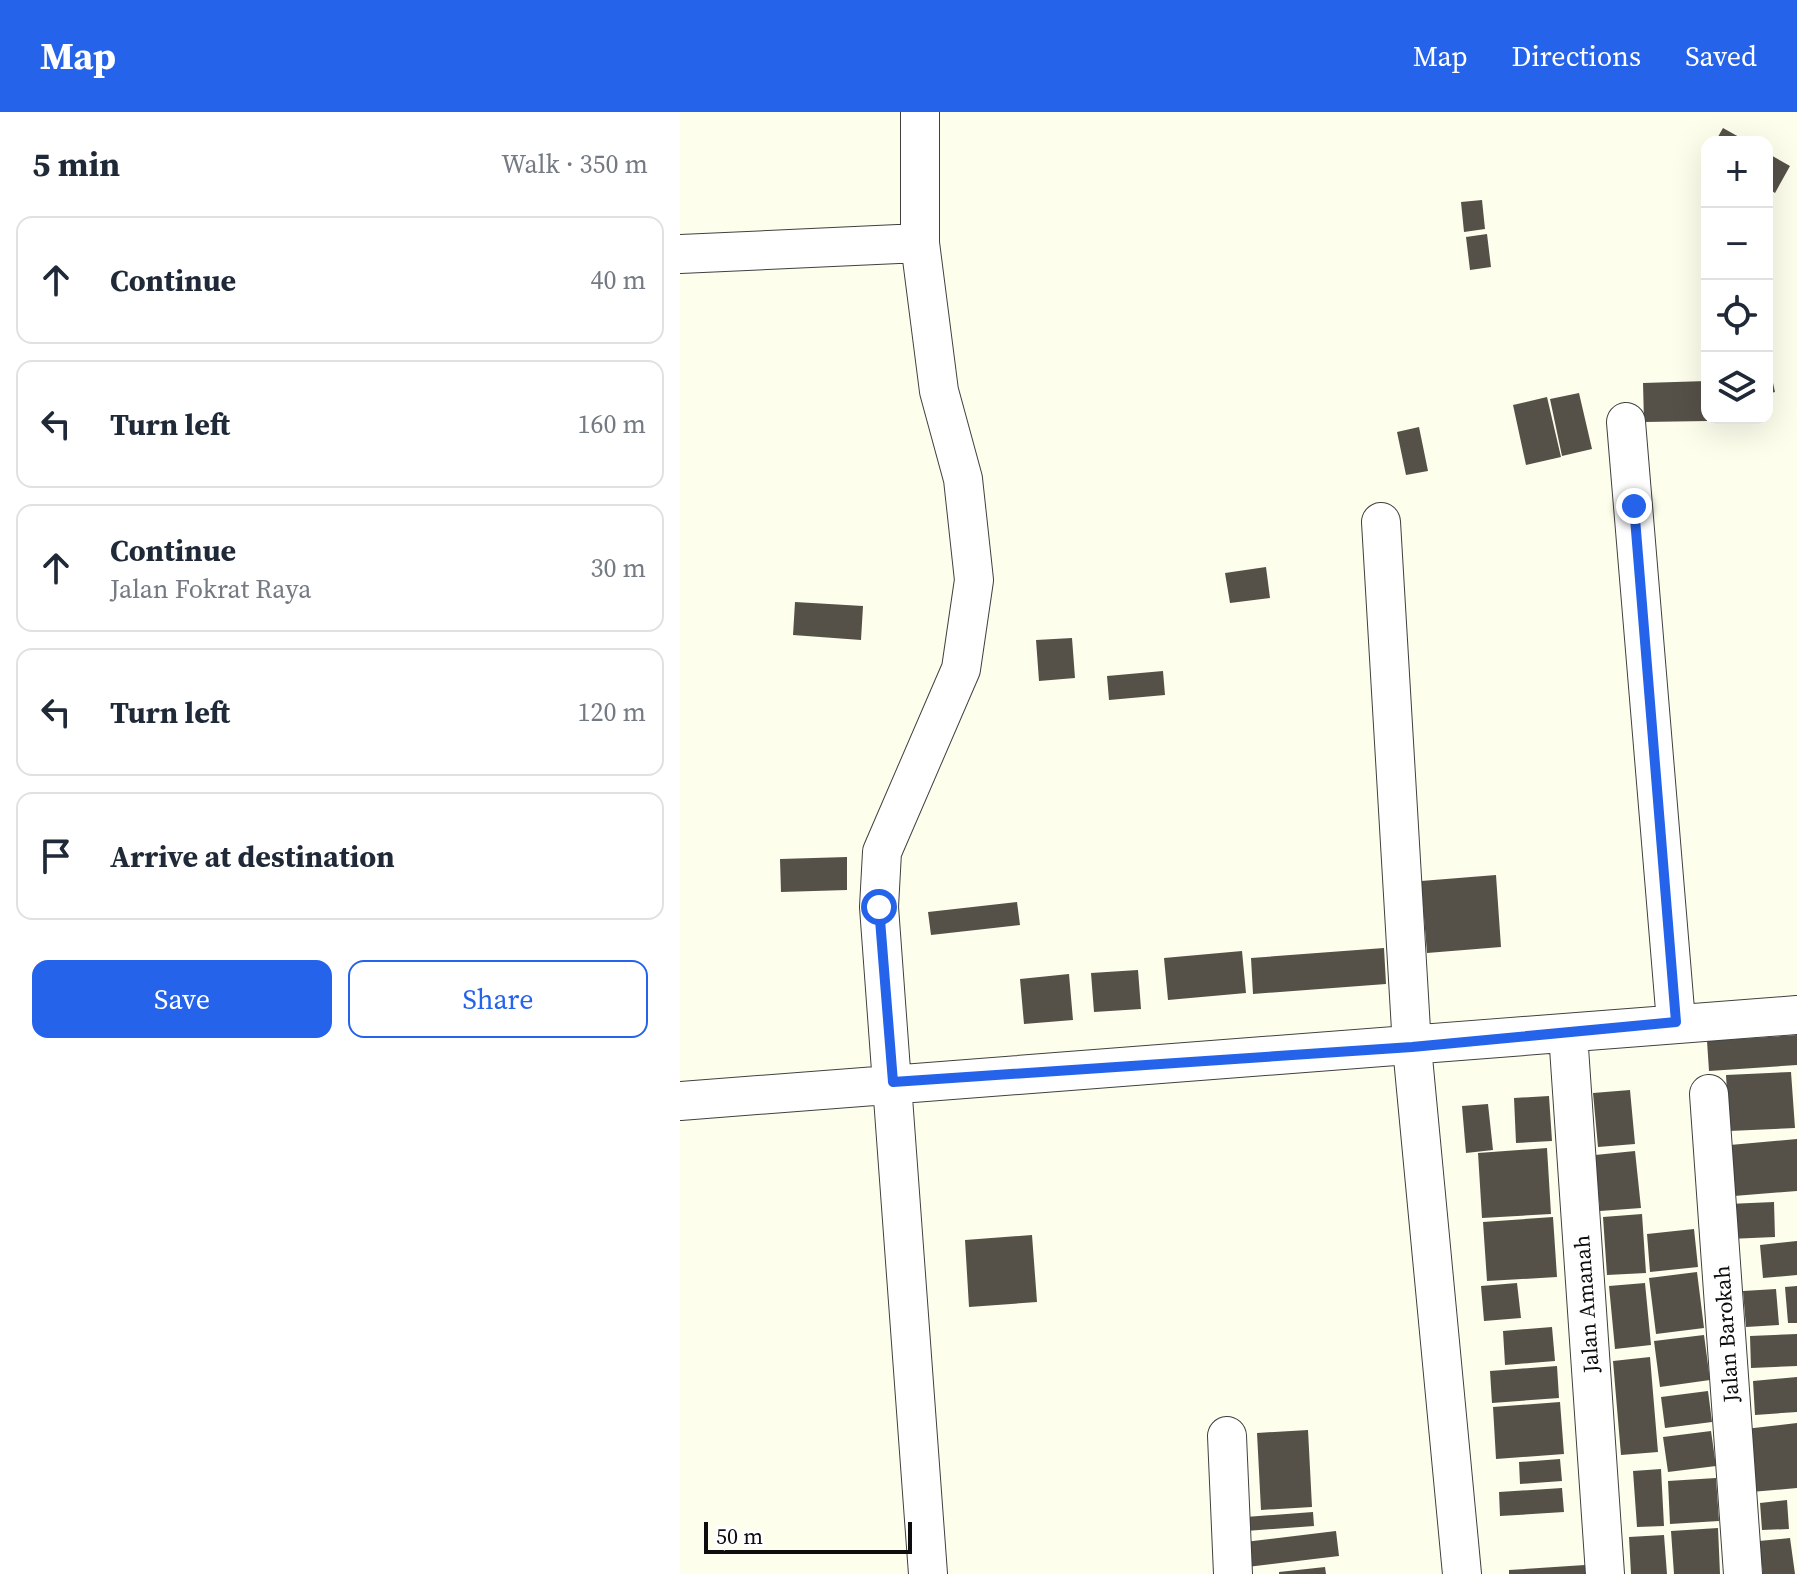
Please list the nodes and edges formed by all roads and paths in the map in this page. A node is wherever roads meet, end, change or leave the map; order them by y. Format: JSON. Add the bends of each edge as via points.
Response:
{"nodes":[{"id":1,"x":920,"y":112,"type":"edge"},
{"id":2,"x":920,"y":243,"type":"junction"},
{"id":3,"x":680,"y":254,"type":"edge"},
{"id":4,"x":1626,"y":422,"type":"dead end"},
{"id":5,"x":1381,"y":522,"type":"dead end"},
{"id":6,"x":1797,"y":1015,"type":"edge"},
{"id":7,"x":1676,"y":1022,"type":"junction"},
{"id":8,"x":1568,"y":1033,"type":"junction"},
{"id":9,"x":1412,"y":1047,"type":"junction"},
{"id":10,"x":893,"y":1082,"type":"junction"},
{"id":11,"x":1709,"y":1094,"type":"dead end"},
{"id":12,"x":680,"y":1101,"type":"edge"},
{"id":13,"x":1227,"y":1436,"type":"dead end"},
{"id":14,"x":928,"y":1574,"type":"edge"},
{"id":15,"x":1233,"y":1574,"type":"edge"},
{"id":16,"x":1462,"y":1574,"type":"edge"},
{"id":17,"x":1605,"y":1574,"type":"edge"},
{"id":18,"x":1743,"y":1574,"type":"edge"}],
"edges":[{"from":1,"to":2,"type":"street"},
{"from":2,"to":3,"type":"street"},
{"from":2,"to":10,"type":"street","via":[[939,391],[963,479],[974,580],[961,669],[882,852],[879,907]]},
{"from":4,"to":7,"type":"street"},
{"from":5,"to":9,"type":"street"},
{"from":6,"to":7,"type":"street"},
{"from":7,"to":8,"type":"street"},
{"from":8,"to":9,"type":"street"},
{"from":8,"to":17,"type":"street","name":"Jalan Amanah"},
{"from":9,"to":10,"type":"street"},
{"from":9,"to":16,"type":"street"},
{"from":10,"to":12,"type":"street"},
{"from":10,"to":14,"type":"street"},
{"from":11,"to":18,"type":"street","name":"Jalan Barokah"},
{"from":13,"to":15,"type":"street"}]}
